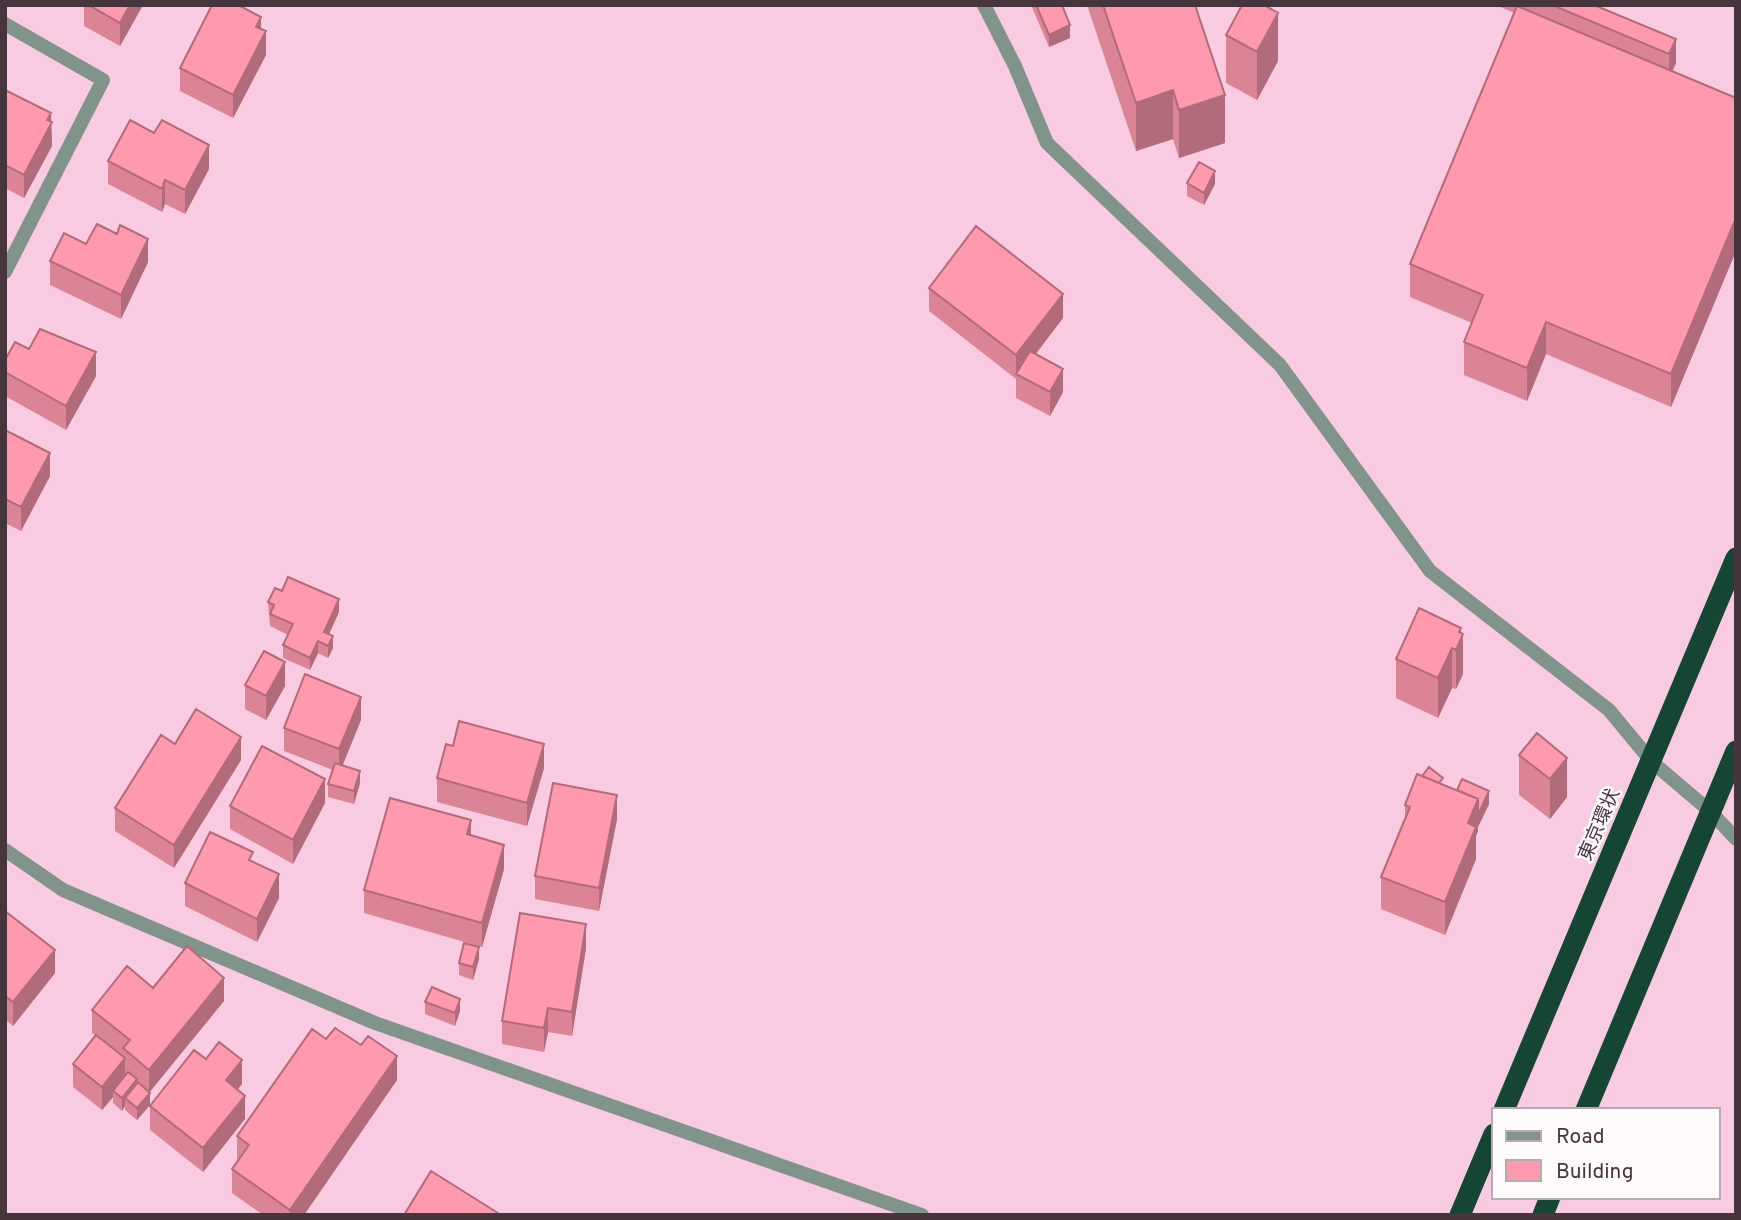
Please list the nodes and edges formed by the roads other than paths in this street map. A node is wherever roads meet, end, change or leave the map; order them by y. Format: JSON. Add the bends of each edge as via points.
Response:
{"nodes":[{"id":1,"x":984,"y":5,"type":"edge"},
{"id":2,"x":5,"y":24,"type":"edge"},
{"id":3,"x":5,"y":272,"type":"edge"},
{"id":4,"x":1736,"y":558,"type":"edge"},
{"id":5,"x":1736,"y":751,"type":"edge"},
{"id":6,"x":1651,"y":762,"type":"junction"},
{"id":7,"x":1711,"y":812,"type":"junction"},
{"id":8,"x":1736,"y":839,"type":"edge"},
{"id":9,"x":5,"y":850,"type":"edge"},
{"id":10,"x":1505,"y":1108,"type":"edge"},
{"id":11,"x":1587,"y":1108,"type":"edge"},
{"id":12,"x":1492,"y":1139,"type":"edge"},
{"id":13,"x":922,"y":1215,"type":"edge"},
{"id":14,"x":1460,"y":1215,"type":"edge"}],
"edges":[{"from":1,"to":6,"type":"street","via":[[1047,143],[1280,365],[1430,571],[1609,710]]},
{"from":2,"to":3,"type":"street","via":[[103,80]]},
{"from":4,"to":6,"type":"highway","name":"東京環状"},
{"from":5,"to":7,"type":"highway"},
{"from":6,"to":7,"type":"street"},
{"from":6,"to":10,"type":"highway","name":"東京環状"},
{"from":7,"to":8,"type":"street"},
{"from":7,"to":11,"type":"highway"},
{"from":9,"to":13,"type":"street","via":[[63,890],[375,1023]]},
{"from":12,"to":14,"type":"highway"}]}
